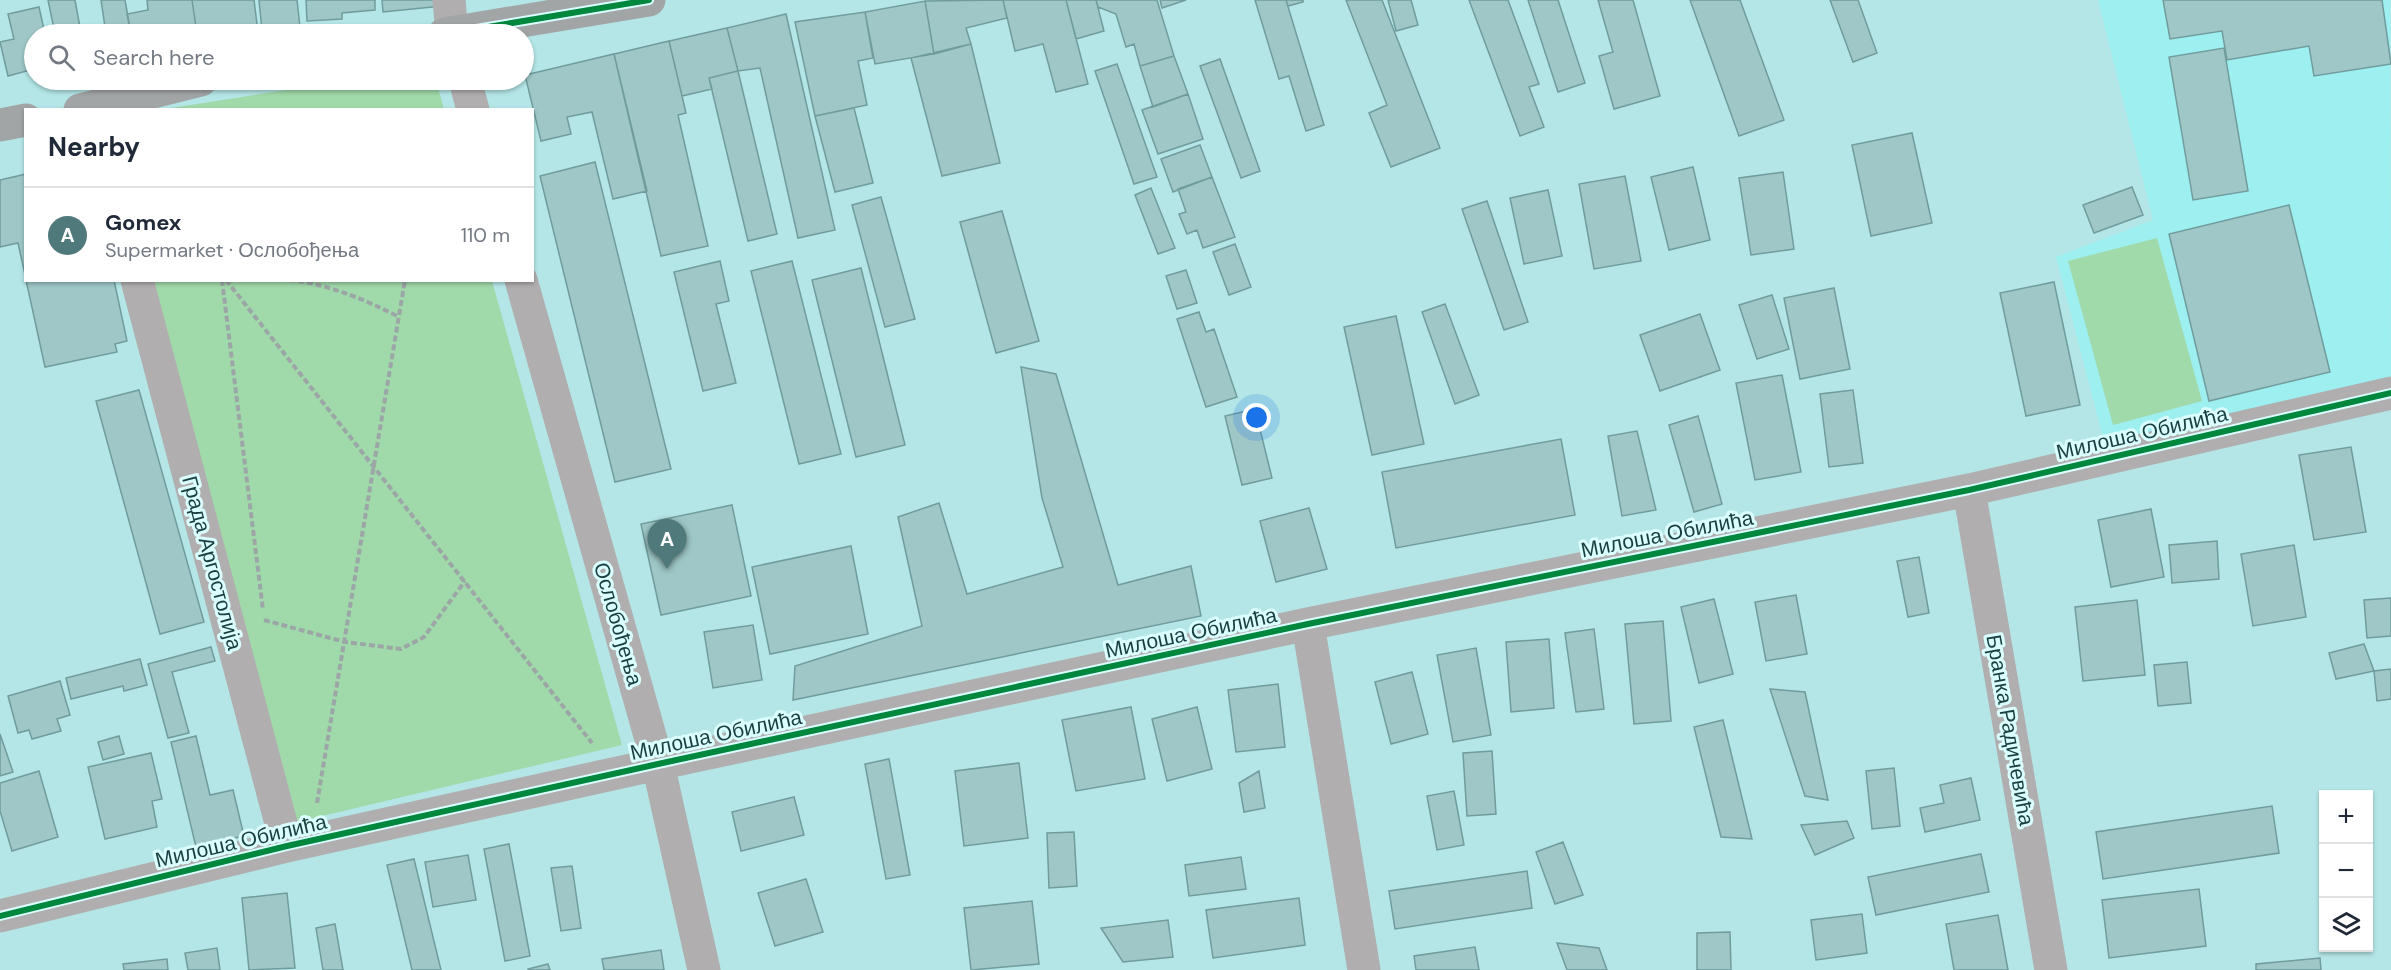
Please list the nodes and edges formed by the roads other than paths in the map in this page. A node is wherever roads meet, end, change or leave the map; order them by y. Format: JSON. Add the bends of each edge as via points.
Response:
{"nodes":[{"id":1,"x":449,"y":0,"type":"edge"},
{"id":2,"x":649,"y":0,"type":"edge"},
{"id":3,"x":449,"y":24,"type":"edge"},
{"id":4,"x":508,"y":24,"type":"edge"},
{"id":5,"x":162,"y":90,"type":"edge"},
{"id":6,"x":468,"y":90,"type":"edge"},
{"id":7,"x":92,"y":108,"type":"edge"},
{"id":8,"x":472,"y":108,"type":"edge"},
{"id":9,"x":24,"y":120,"type":"edge"},
{"id":10,"x":0,"y":125,"type":"edge"},
{"id":11,"x":138,"y":282,"type":"edge"},
{"id":12,"x":522,"y":282,"type":"edge"},
{"id":13,"x":2391,"y":393,"type":"edge"},
{"id":14,"x":1968,"y":490,"type":"junction"},
{"id":15,"x":1308,"y":624,"type":"junction"},
{"id":16,"x":658,"y":764,"type":"junction"},
{"id":17,"x":287,"y":846,"type":"junction"},
{"id":18,"x":0,"y":916,"type":"edge"},
{"id":19,"x":704,"y":970,"type":"edge"},
{"id":20,"x":1364,"y":970,"type":"edge"},
{"id":21,"x":2051,"y":970,"type":"edge"}],
"edges":[{"from":1,"to":3,"type":"street"},
{"from":2,"to":4,"type":"main road"},
{"from":5,"to":7,"type":"main road"},
{"from":6,"to":8,"type":"street"},
{"from":9,"to":10,"type":"main road"},
{"from":11,"to":17,"type":"street","name":"Града Аргостолија"},
{"from":12,"to":16,"type":"street","name":"Ослобођења"},
{"from":13,"to":14,"type":"street","name":"Милоша Обилића"},
{"from":14,"to":15,"type":"street","name":"Милоша Обилића"},
{"from":14,"to":21,"type":"street","name":"Бранка Радичевића"},
{"from":15,"to":16,"type":"street","name":"Милоша Обилића"},
{"from":15,"to":20,"type":"street"},
{"from":16,"to":17,"type":"street","name":"Милоша Обилића"},
{"from":16,"to":19,"type":"street","name":"Ослобођења"},
{"from":17,"to":18,"type":"street","name":"Милоша Обилића"}]}
